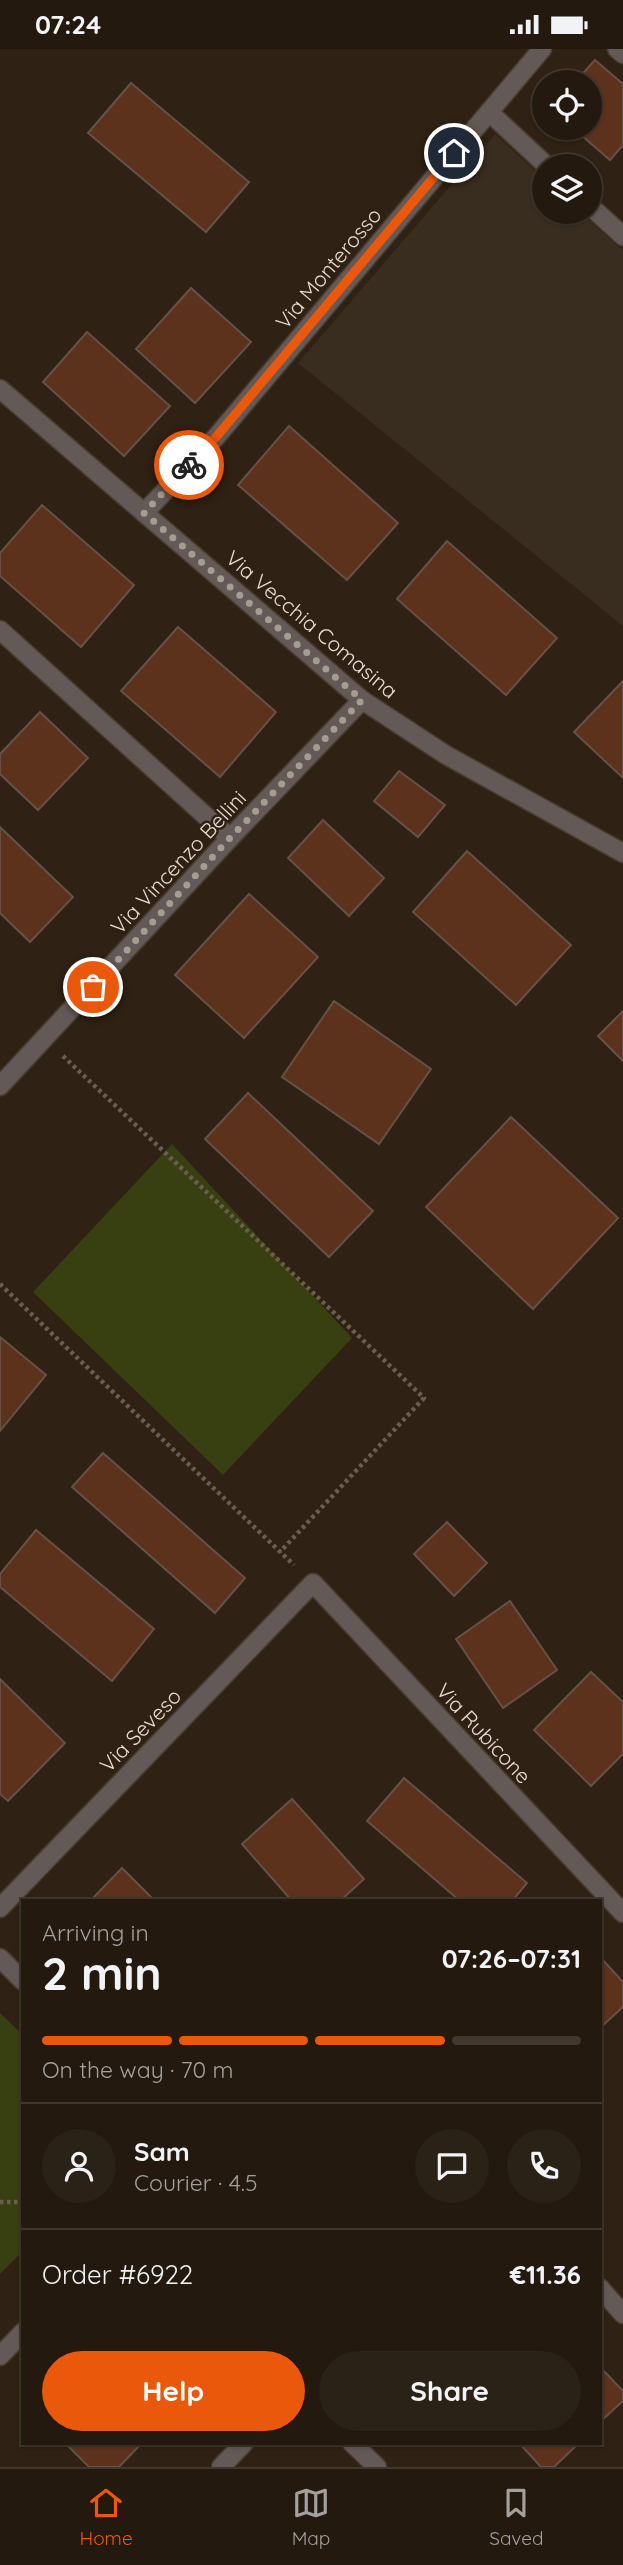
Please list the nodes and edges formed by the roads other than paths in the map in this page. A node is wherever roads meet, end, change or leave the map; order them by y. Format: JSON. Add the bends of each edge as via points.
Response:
{"nodes":[{"id":1,"x":542,"y":49,"type":"edge"},
{"id":2,"x":617,"y":49,"type":"edge"},
{"id":3,"x":623,"y":54,"type":"edge"},
{"id":4,"x":488,"y":112,"type":"junction"},
{"id":5,"x":534,"y":154,"type":"edge"},
{"id":6,"x":602,"y":217,"type":"edge"},
{"id":7,"x":623,"y":236,"type":"edge"},
{"id":8,"x":0,"y":389,"type":"edge"},
{"id":9,"x":144,"y":513,"type":"junction"},
{"id":10,"x":0,"y":630,"type":"edge"},
{"id":11,"x":362,"y":700,"type":"junction"},
{"id":12,"x":230,"y":838,"type":"junction"},
{"id":13,"x":623,"y":853,"type":"edge"},
{"id":14,"x":0,"y":1086,"type":"edge"},
{"id":15,"x":313,"y":1583,"type":"joint"},
{"id":16,"x":0,"y":1908,"type":"edge"},
{"id":17,"x":623,"y":1913,"type":"edge"},
{"id":18,"x":0,"y":1958,"type":"edge"},
{"id":19,"x":21,"y":1979,"type":"edge"},
{"id":20,"x":602,"y":2290,"type":"edge"},
{"id":21,"x":623,"y":2313,"type":"edge"},
{"id":22,"x":21,"y":2334,"type":"edge"},
{"id":23,"x":0,"y":2356,"type":"edge"},
{"id":24,"x":242,"y":2445,"type":"edge"},
{"id":25,"x":354,"y":2445,"type":"edge"},
{"id":26,"x":221,"y":2467,"type":"edge"},
{"id":27,"x":377,"y":2467,"type":"edge"}],
"edges":[{"from":1,"to":4,"type":"street","name":"Via Monterosso"},
{"from":2,"to":3,"type":"street"},
{"from":4,"to":5,"type":"street"},
{"from":4,"to":9,"type":"street","name":"Via Monterosso","via":[[217,436]]},
{"from":6,"to":7,"type":"street"},
{"from":8,"to":9,"type":"street","name":"Via Vecchia Comasina"},
{"from":9,"to":11,"type":"street","name":"Via Vecchia Comasina"},
{"from":10,"to":12,"type":"street"},
{"from":11,"to":12,"type":"street","name":"Via Vincenzo Bellini"},
{"from":11,"to":13,"type":"street","name":"Via Vecchia Comasina","via":[[457,761]]},
{"from":12,"to":14,"type":"street","name":"Via Vincenzo Bellini"},
{"from":15,"to":16,"type":"street","name":"Via Seveso"},
{"from":15,"to":17,"type":"street","name":"Via Rubicone"},
{"from":18,"to":19,"type":"street"},
{"from":20,"to":21,"type":"street"},
{"from":22,"to":23,"type":"street"},
{"from":24,"to":26,"type":"street"},
{"from":25,"to":27,"type":"street"}]}
